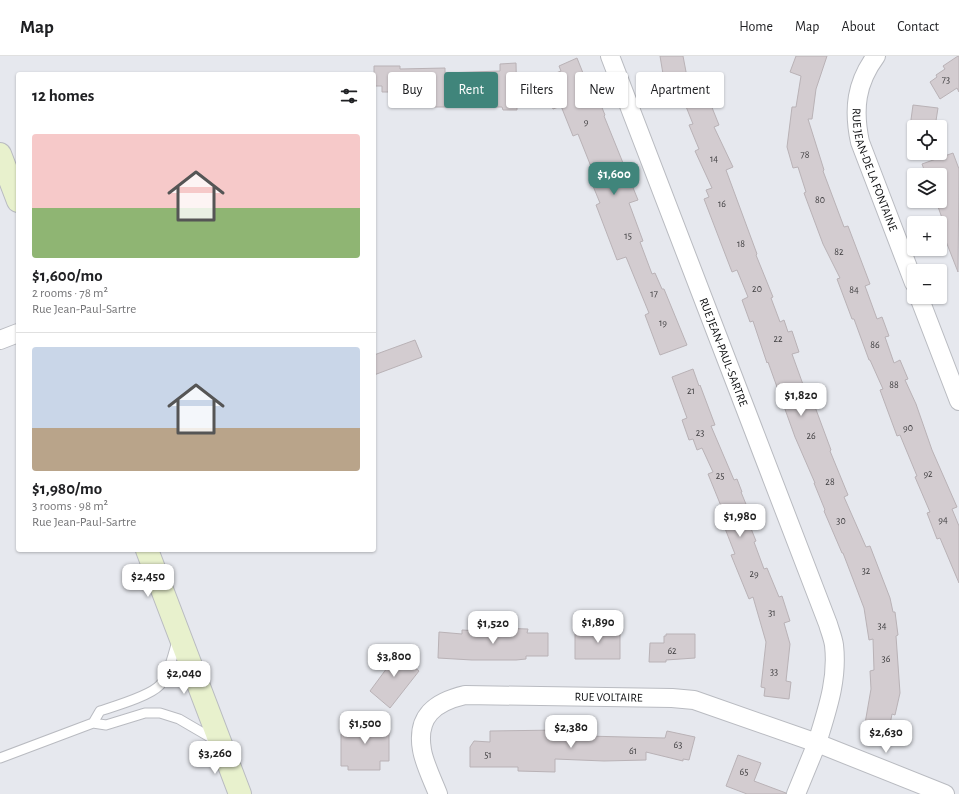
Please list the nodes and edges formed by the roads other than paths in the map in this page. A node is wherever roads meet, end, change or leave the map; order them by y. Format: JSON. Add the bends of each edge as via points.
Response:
{"nodes":[{"id":1,"x":610,"y":56,"type":"edge"},
{"id":2,"x":876,"y":56,"type":"edge"},
{"id":3,"x":0,"y":154,"type":"edge"},
{"id":4,"x":16,"y":196,"type":"edge"},
{"id":5,"x":907,"y":265,"type":"edge"},
{"id":6,"x":922,"y":304,"type":"edge"},
{"id":7,"x":16,"y":334,"type":"edge"},
{"id":8,"x":0,"y":340,"type":"edge"},
{"id":9,"x":959,"y":401,"type":"edge"},
{"id":10,"x":148,"y":552,"type":"edge"},
{"id":11,"x":180,"y":634,"type":"junction"},
{"id":12,"x":93,"y":723,"type":"junction"},
{"id":13,"x":221,"y":743,"type":"junction"},
{"id":14,"x":817,"y":743,"type":"junction"},
{"id":15,"x":0,"y":758,"type":"edge"},
{"id":16,"x":240,"y":794,"type":"edge"},
{"id":17,"x":438,"y":794,"type":"edge"},
{"id":18,"x":796,"y":794,"type":"edge"},
{"id":19,"x":945,"y":794,"type":"edge"}],
"edges":[{"from":1,"to":14,"type":"street","name":"RUE JEAN-PAUL-SARTRE","via":[[828,624],[834,644],[834,680]]},
{"from":2,"to":5,"type":"street","name":"RUE JEAN-DE LA FONTAINE","via":[[862,78],[855,111],[856,126]]},
{"from":3,"to":4,"type":"main road"},
{"from":6,"to":9,"type":"street"},
{"from":7,"to":8,"type":"street"},
{"from":10,"to":11,"type":"main road"},
{"from":11,"to":12,"type":"lane","via":[[160,686],[139,698],[100,711]]},
{"from":11,"to":13,"type":"main road"},
{"from":12,"to":13,"type":"lane","via":[[106,725],[145,713],[160,713],[179,719]]},
{"from":12,"to":15,"type":"lane"},
{"from":13,"to":16,"type":"main road"},
{"from":14,"to":17,"type":"street","name":"RUE VOLTAIRE","via":[[694,700],[465,695],[436,706],[423,724],[420,737],[422,752]]},
{"from":14,"to":18,"type":"street"},
{"from":14,"to":19,"type":"street","name":"RUE VOLTAIRE"}]}
